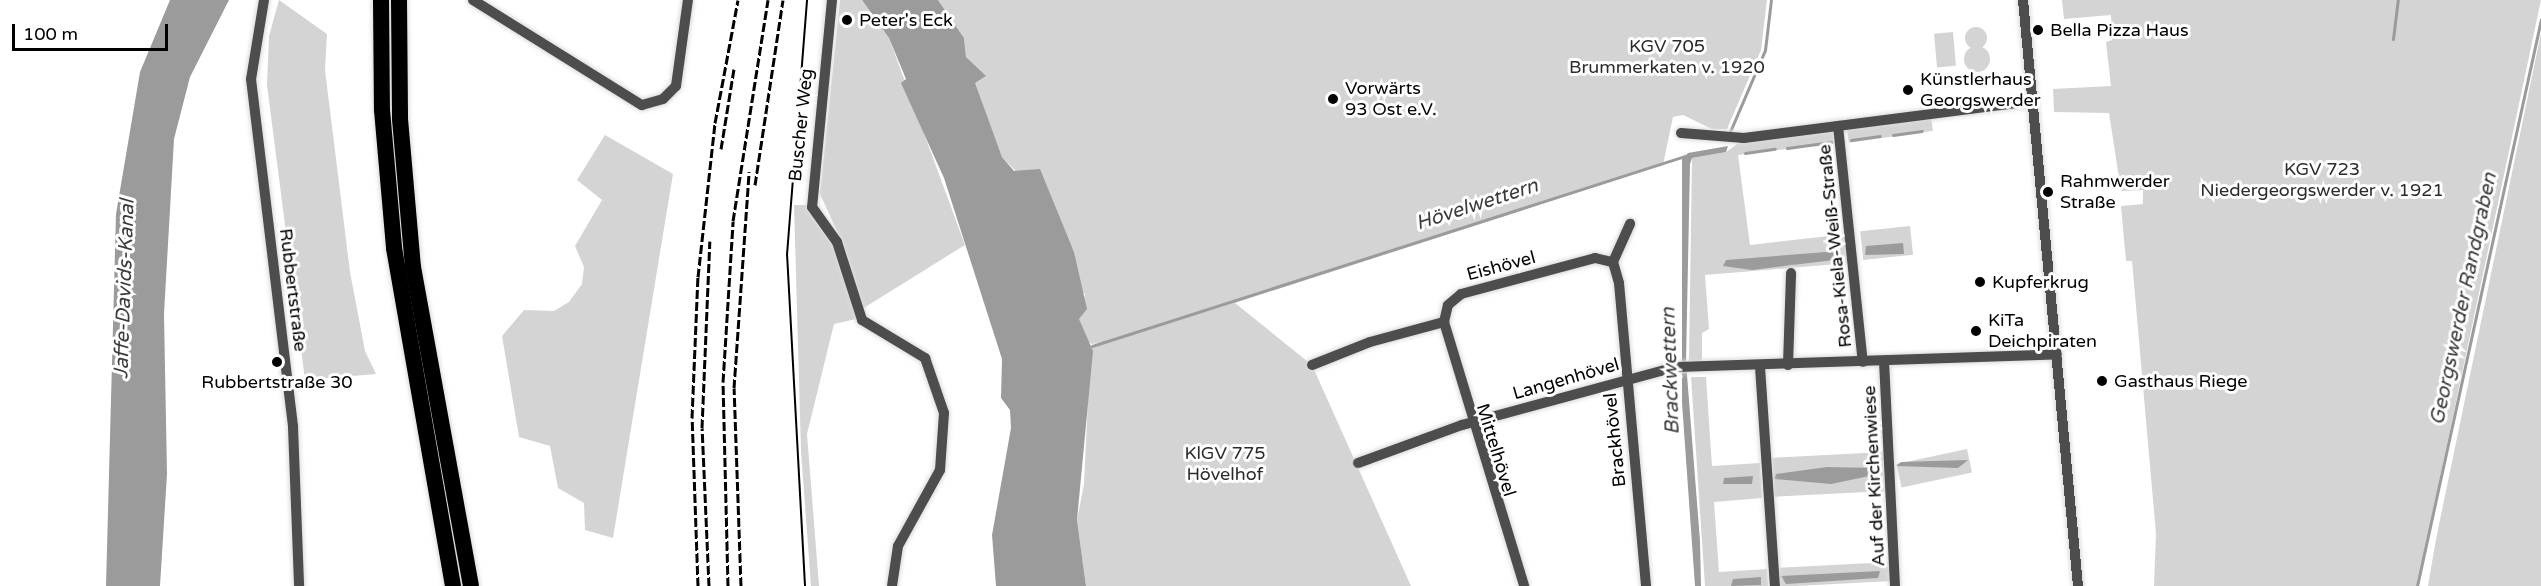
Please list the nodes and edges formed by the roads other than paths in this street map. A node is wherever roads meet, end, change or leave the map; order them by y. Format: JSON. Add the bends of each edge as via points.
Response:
{"nodes":[{"id":1,"x":264,"y":0,"type":"edge"},
{"id":2,"x":381,"y":0,"type":"edge"},
{"id":3,"x":399,"y":0,"type":"edge"},
{"id":4,"x":473,"y":0,"type":"edge"},
{"id":5,"x":688,"y":0,"type":"edge"},
{"id":6,"x":832,"y":0,"type":"edge"},
{"id":7,"x":2023,"y":0,"type":"edge"},
{"id":8,"x":2032,"y":101,"type":"junction"},
{"id":9,"x":1838,"y":126,"type":"junction"},
{"id":10,"x":1681,"y":133,"type":"dead end"},
{"id":11,"x":1630,"y":224,"type":"dead end"},
{"id":12,"x":1613,"y":262,"type":"junction"},
{"id":13,"x":1791,"y":273,"type":"dead end"},
{"id":14,"x":1444,"y":322,"type":"junction"},
{"id":15,"x":2057,"y":354,"type":"junction"},
{"id":16,"x":1884,"y":361,"type":"junction"},
{"id":17,"x":1863,"y":362,"type":"junction"},
{"id":18,"x":1312,"y":365,"type":"dead end"},
{"id":19,"x":1788,"y":365,"type":"junction"},
{"id":20,"x":1760,"y":367,"type":"junction"},
{"id":21,"x":1625,"y":379,"type":"junction"},
{"id":22,"x":1471,"y":422,"type":"junction"},
{"id":23,"x":1358,"y":463,"type":"dead end"},
{"id":24,"x":299,"y":586,"type":"edge"},
{"id":25,"x":453,"y":586,"type":"edge"},
{"id":26,"x":471,"y":586,"type":"edge"},
{"id":27,"x":892,"y":586,"type":"edge"},
{"id":28,"x":1524,"y":586,"type":"edge"},
{"id":29,"x":1646,"y":586,"type":"edge"},
{"id":30,"x":1775,"y":586,"type":"edge"},
{"id":31,"x":1895,"y":586,"type":"edge"},
{"id":32,"x":2078,"y":586,"type":"edge"}],
"edges":[{"from":1,"to":24,"type":"street","name":"Rubbertstraße","via":[[251,79],[293,427]]},
{"from":2,"to":25,"type":"highway","via":[[382,110],[394,248]]},
{"from":3,"to":26,"type":"highway","via":[[400,119],[413,267]]},
{"from":4,"to":5,"type":"street","via":[[642,105],[663,99],[676,86]]},
{"from":6,"to":27,"type":"street","name":"Buscher Weg","via":[[812,207],[837,242],[862,320],[925,358],[944,413],[940,471],[898,546]]},
{"from":7,"to":8,"type":"street"},
{"from":8,"to":9,"type":"street"},
{"from":8,"to":15,"type":"street"},
{"from":9,"to":10,"type":"street","via":[[1735,138]]},
{"from":9,"to":17,"type":"street","name":"Rosa-Kiela-Weiß-Straße"},
{"from":11,"to":12,"type":"street"},
{"from":12,"to":14,"type":"street","name":"Eishövel","via":[[1595,258],[1461,294],[1448,305]]},
{"from":12,"to":21,"type":"street","name":"Brackhövel","via":[[1619,283]]},
{"from":13,"to":19,"type":"street"},
{"from":14,"to":18,"type":"street","via":[[1370,342]]},
{"from":14,"to":22,"type":"street","name":"Mittelhövel"},
{"from":15,"to":16,"type":"street","name":"Langenhövel"},
{"from":15,"to":32,"type":"street"},
{"from":16,"to":17,"type":"street","name":"Langenhövel"},
{"from":16,"to":31,"type":"street","name":"Auf der Kirchenwiese"},
{"from":17,"to":19,"type":"street","name":"Langenhövel"},
{"from":19,"to":20,"type":"street","name":"Langenhövel"},
{"from":20,"to":21,"type":"street","name":"Langenhövel","via":[[1685,367]]},
{"from":20,"to":30,"type":"street"},
{"from":21,"to":22,"type":"street","name":"Langenhövel"},
{"from":21,"to":29,"type":"street","name":"Brackhövel"},
{"from":22,"to":23,"type":"street","name":"Langenhövel"},
{"from":22,"to":28,"type":"street","name":"Mittelhövel"}]}
